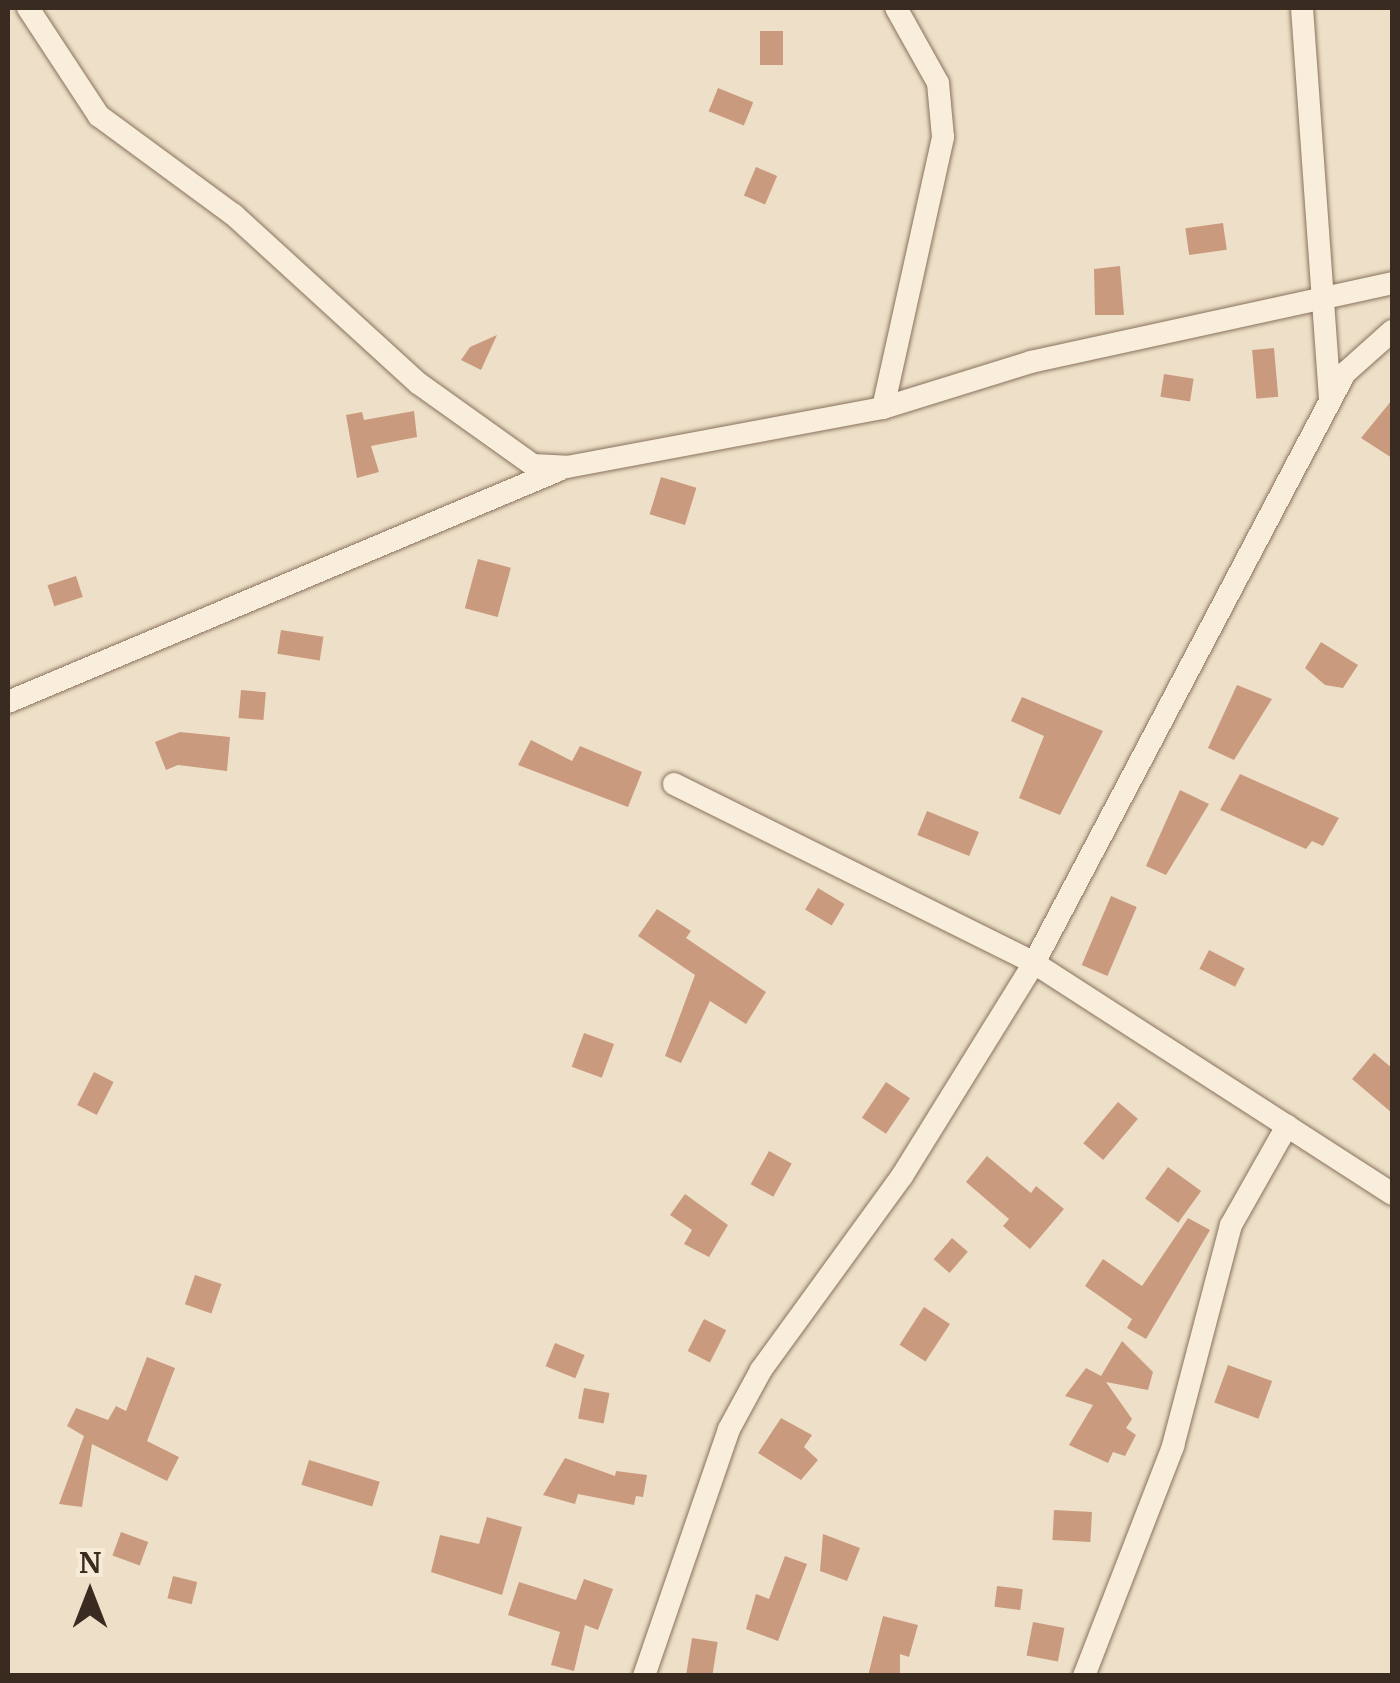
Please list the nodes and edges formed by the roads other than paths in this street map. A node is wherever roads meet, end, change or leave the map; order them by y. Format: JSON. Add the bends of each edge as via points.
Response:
{"nodes":[{"id":1,"x":28,"y":8,"type":"edge"},
{"id":2,"x":896,"y":8,"type":"edge"},
{"id":3,"x":1302,"y":8,"type":"edge"},
{"id":4,"x":1392,"y":283,"type":"edge"},
{"id":5,"x":1318,"y":297,"type":"junction"},
{"id":6,"x":1392,"y":332,"type":"edge"},
{"id":7,"x":1330,"y":400,"type":"junction"},
{"id":8,"x":882,"y":408,"type":"junction"},
{"id":9,"x":567,"y":467,"type":"junction"},
{"id":10,"x":8,"y":702,"type":"edge"},
{"id":11,"x":674,"y":784,"type":"dead end"},
{"id":12,"x":1034,"y":964,"type":"junction"},
{"id":13,"x":1287,"y":1126,"type":"junction"},
{"id":14,"x":1392,"y":1194,"type":"edge"},
{"id":15,"x":644,"y":1676,"type":"edge"},
{"id":16,"x":1084,"y":1676,"type":"edge"}],
"edges":[{"from":1,"to":9,"type":"street","via":[[99,116],[234,215],[476,429],[534,465]]},
{"from":2,"to":8,"type":"street","via":[[938,83],[943,138]]},
{"from":3,"to":5,"type":"street"},
{"from":4,"to":5,"type":"street"},
{"from":5,"to":7,"type":"street"},
{"from":5,"to":8,"type":"street","via":[[1031,362]]},
{"from":6,"to":7,"type":"street","via":[[1345,373]]},
{"from":7,"to":12,"type":"street"},
{"from":8,"to":9,"type":"street"},
{"from":9,"to":10,"type":"street"},
{"from":11,"to":12,"type":"street"},
{"from":12,"to":13,"type":"street"},
{"from":12,"to":15,"type":"street","via":[[902,1176],[737,1414]]},
{"from":13,"to":14,"type":"street"},
{"from":13,"to":16,"type":"street","via":[[1231,1224],[1201,1319],[1173,1446]]}]}
